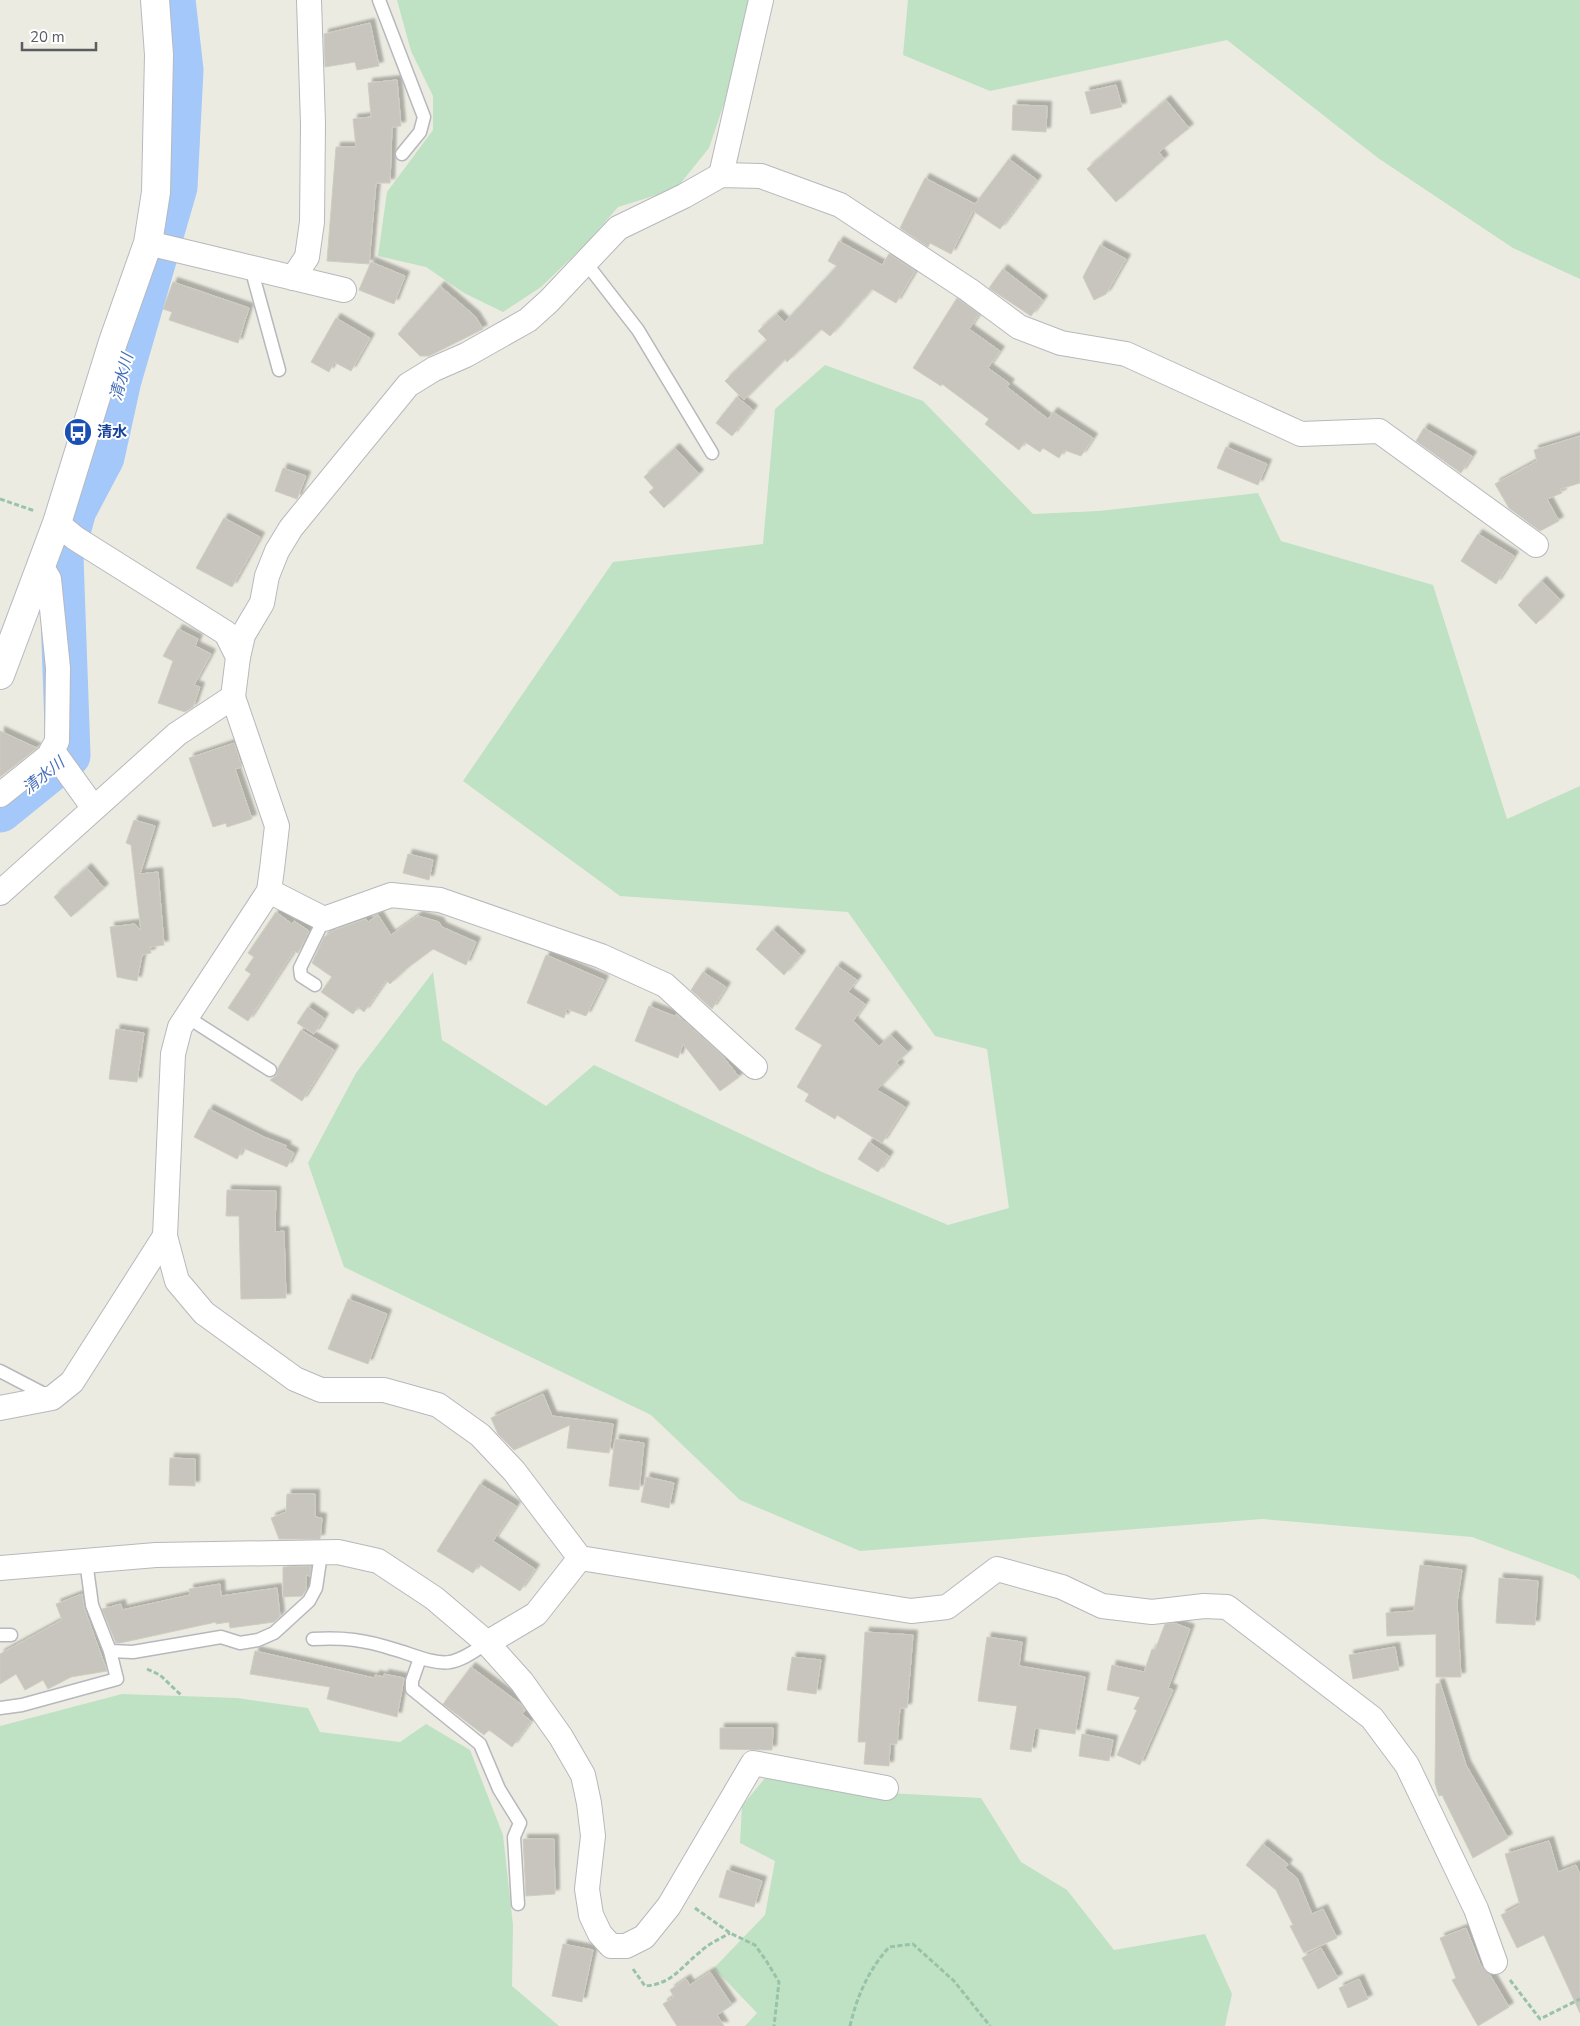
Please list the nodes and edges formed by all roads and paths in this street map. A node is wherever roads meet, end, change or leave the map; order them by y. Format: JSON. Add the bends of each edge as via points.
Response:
{"nodes":[{"id":1,"x":155,"y":0,"type":"edge"},
{"id":2,"x":308,"y":0,"type":"edge"},
{"id":3,"x":379,"y":0,"type":"edge"},
{"id":4,"x":762,"y":0,"type":"edge"},
{"id":5,"x":402,"y":154,"type":"dead end"},
{"id":6,"x":721,"y":175,"type":"junction"},
{"id":7,"x":148,"y":243,"type":"junction"},
{"id":8,"x":586,"y":263,"type":"junction"},
{"id":9,"x":251,"y":268,"type":"junction"},
{"id":10,"x":293,"y":278,"type":"junction"},
{"id":11,"x":344,"y":290,"type":"dead end"},
{"id":12,"x":279,"y":370,"type":"dead end"},
{"id":13,"x":712,"y":453,"type":"dead end"},
{"id":14,"x":0,"y":499,"type":"edge"},
{"id":15,"x":57,"y":523,"type":"junction"},
{"id":16,"x":1536,"y":545,"type":"dead end"},
{"id":17,"x":42,"y":566,"type":"junction"},
{"id":18,"x":238,"y":657,"type":"junction"},
{"id":19,"x":0,"y":675,"type":"edge"},
{"id":20,"x":234,"y":697,"type":"junction"},
{"id":21,"x":52,"y":750,"type":"junction"},
{"id":22,"x":0,"y":795,"type":"edge"},
{"id":23,"x":94,"y":807,"type":"junction"},
{"id":24,"x":269,"y":891,"type":"junction"},
{"id":25,"x":0,"y":892,"type":"edge"},
{"id":26,"x":324,"y":918,"type":"junction"},
{"id":27,"x":315,"y":985,"type":"dead end"},
{"id":28,"x":187,"y":1017,"type":"junction"},
{"id":29,"x":755,"y":1067,"type":"dead end"},
{"id":30,"x":270,"y":1070,"type":"dead end"},
{"id":31,"x":165,"y":1236,"type":"junction"},
{"id":32,"x":0,"y":1371,"type":"edge"},
{"id":33,"x":52,"y":1398,"type":"junction"},
{"id":34,"x":0,"y":1408,"type":"edge"},
{"id":35,"x":321,"y":1554,"type":"junction"},
{"id":36,"x":580,"y":1558,"type":"junction"},
{"id":37,"x":86,"y":1561,"type":"junction"},
{"id":38,"x":0,"y":1568,"type":"edge"},
{"id":39,"x":313,"y":1640,"type":"dead end"},
{"id":40,"x":487,"y":1643,"type":"junction"},
{"id":41,"x":110,"y":1651,"type":"junction"},
{"id":42,"x":420,"y":1658,"type":"junction"},
{"id":43,"x":182,"y":1696,"type":"dead end"},
{"id":44,"x":0,"y":1708,"type":"edge"},
{"id":45,"x":886,"y":1788,"type":"dead end"},
{"id":46,"x":676,"y":1894,"type":"junction"},
{"id":47,"x":518,"y":1904,"type":"dead end"},
{"id":48,"x":730,"y":1933,"type":"junction"},
{"id":49,"x":626,"y":1946,"type":"junction"},
{"id":50,"x":1495,"y":1962,"type":"joint"},
{"id":51,"x":1580,"y":1999,"type":"edge"},
{"id":52,"x":774,"y":2026,"type":"edge"},
{"id":53,"x":850,"y":2026,"type":"edge"},
{"id":54,"x":990,"y":2026,"type":"edge"}],
"edges":[{"from":1,"to":7,"type":"street","via":[[159,55],[156,192]]},
{"from":2,"to":10,"type":"street","via":[[313,124],[312,222],[307,258]]},
{"from":3,"to":5,"type":"lane","via":[[424,117],[420,132]]},
{"from":4,"to":6,"type":"street"},
{"from":6,"to":8,"type":"street","via":[[618,228]]},
{"from":6,"to":16,"type":"street","via":[[761,176],[840,205],[970,290],[1019,327],[1061,343],[1126,354],[1300,434],[1379,431]]},
{"from":7,"to":9,"type":"street"},
{"from":7,"to":15,"type":"street","via":[[113,342]]},
{"from":8,"to":13,"type":"lane","via":[[638,330]]},
{"from":8,"to":18,"type":"street","via":[[528,320],[408,385],[291,528],[277,551],[267,576],[262,603],[244,635]]},
{"from":9,"to":10,"type":"street"},
{"from":9,"to":12,"type":"lane"},
{"from":10,"to":11,"type":"street"},
{"from":14,"to":15,"type":"path","via":[[47,515]]},
{"from":15,"to":17,"type":"street"},
{"from":15,"to":18,"type":"street","via":[[75,538],[226,633]]},
{"from":17,"to":19,"type":"street"},
{"from":17,"to":21,"type":"street","via":[[49,579],[58,668],[57,741]]},
{"from":18,"to":20,"type":"street"},
{"from":20,"to":23,"type":"street","via":[[177,734]]},
{"from":20,"to":24,"type":"street","via":[[276,826]]},
{"from":21,"to":22,"type":"street","via":[[50,756]]},
{"from":21,"to":23,"type":"street"},
{"from":23,"to":25,"type":"street"},
{"from":24,"to":26,"type":"street"},
{"from":24,"to":28,"type":"street"},
{"from":26,"to":27,"type":"lane","via":[[300,968],[300,976]]},
{"from":26,"to":29,"type":"street","via":[[391,895],[440,900],[548,937],[601,956],[665,986]]},
{"from":28,"to":30,"type":"lane"},
{"from":28,"to":31,"type":"street","via":[[180,1027],[173,1054]]},
{"from":31,"to":33,"type":"street","via":[[72,1382]]},
{"from":31,"to":36,"type":"street","via":[[177,1281],[204,1313],[294,1379],[321,1390],[384,1390],[438,1405],[480,1435],[514,1471]]},
{"from":32,"to":33,"type":"lane"},
{"from":33,"to":34,"type":"street"},
{"from":35,"to":37,"type":"street","via":[[156,1555]]},
{"from":35,"to":40,"type":"street","via":[[338,1552],[378,1561],[434,1598]]},
{"from":35,"to":41,"type":"lane","via":[[316,1588],[309,1601],[274,1633],[240,1643],[220,1638],[133,1652]]},
{"from":36,"to":40,"type":"street","via":[[536,1614]]},
{"from":36,"to":50,"type":"street","via":[[911,1610],[947,1607],[998,1569],[1062,1587],[1102,1606],[1152,1612],[1204,1606],[1227,1608],[1372,1718],[1411,1773],[1476,1909]]},
{"from":37,"to":38,"type":"street"},
{"from":37,"to":41,"type":"lane","via":[[92,1604]]},
{"from":39,"to":42,"type":"lane","via":[[343,1637]]},
{"from":40,"to":42,"type":"lane","via":[[449,1663]]},
{"from":40,"to":49,"type":"street","via":[[528,1690],[583,1775],[593,1836],[587,1889],[591,1916],[611,1946]]},
{"from":41,"to":43,"type":"path","via":[[160,1675]]},
{"from":41,"to":44,"type":"lane","via":[[116,1679]]},
{"from":42,"to":47,"type":"lane","via":[[412,1689],[480,1744],[499,1789],[520,1823],[514,1837]]},
{"from":45,"to":46,"type":"street","via":[[753,1763]]},
{"from":46,"to":48,"type":"path"},
{"from":46,"to":49,"type":"street","via":[[644,1937]]},
{"from":48,"to":49,"type":"path","via":[[701,1950],[660,1985],[645,1986],[634,1974]]},
{"from":48,"to":52,"type":"path","via":[[755,1945],[779,1982]]},
{"from":50,"to":51,"type":"path","via":[[1540,2018]]},
{"from":53,"to":54,"type":"path","via":[[856,1999],[874,1964],[889,1947],[913,1944],[954,1981]]}]}
